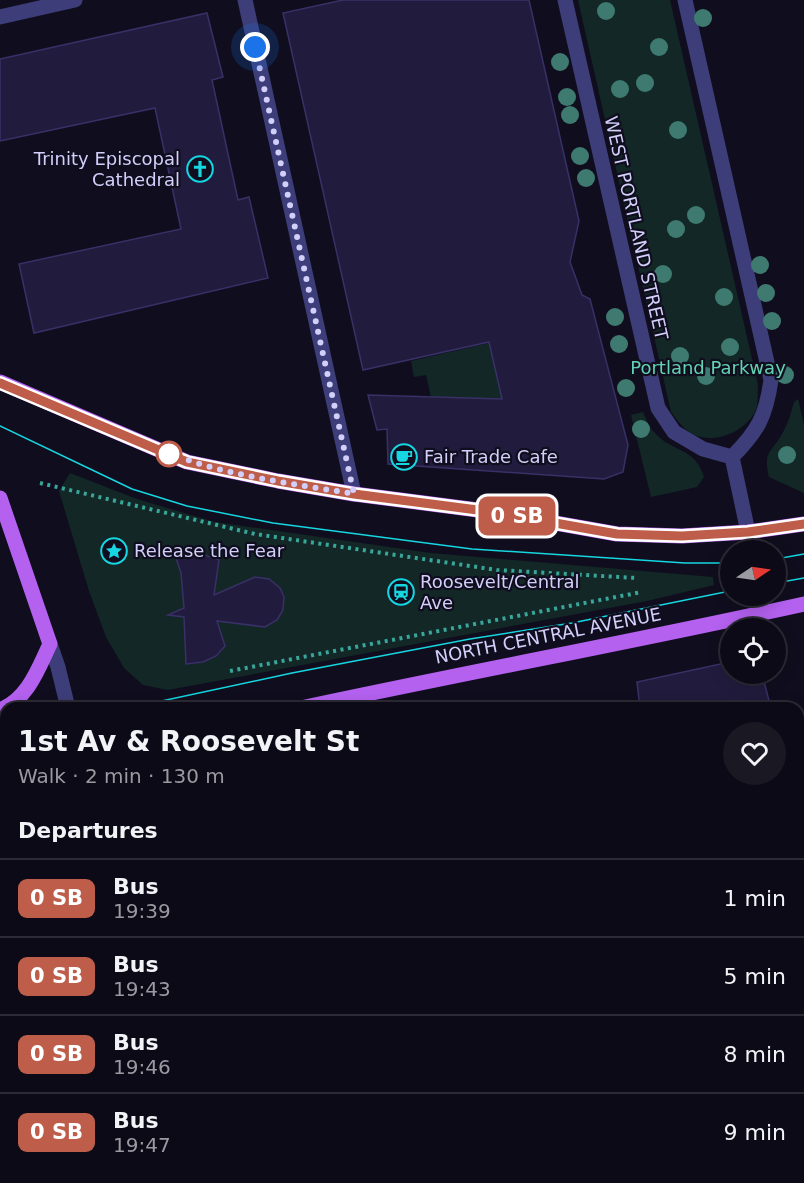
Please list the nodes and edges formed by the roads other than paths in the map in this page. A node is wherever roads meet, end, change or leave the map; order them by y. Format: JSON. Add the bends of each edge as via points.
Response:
{"nodes":[{"id":1,"x":75,"y":0,"type":"edge"},
{"id":2,"x":245,"y":0,"type":"edge"},
{"id":3,"x":565,"y":0,"type":"edge"},
{"id":4,"x":685,"y":0,"type":"edge"},
{"id":5,"x":0,"y":17,"type":"edge"},
{"id":6,"x":0,"y":382,"type":"edge"},
{"id":7,"x":732,"y":457,"type":"junction"},
{"id":8,"x":354,"y":494,"type":"junction"},
{"id":9,"x":0,"y":498,"type":"edge"},
{"id":10,"x":804,"y":524,"type":"edge"},
{"id":11,"x":748,"y":532,"type":"junction"},
{"id":12,"x":804,"y":604,"type":"edge"},
{"id":13,"x":50,"y":644,"type":"junction"},
{"id":14,"x":15,"y":702,"type":"edge"},
{"id":15,"x":67,"y":702,"type":"edge"},
{"id":16,"x":328,"y":702,"type":"edge"}],
"edges":[{"from":1,"to":5,"type":"street"},
{"from":2,"to":8,"type":"street"},
{"from":3,"to":7,"type":"street","name":"WEST PORTLAND STREET","via":[[657,408],[674,432],[703,449]]},
{"from":4,"to":7,"type":"street","via":[[771,380],[764,416]]},
{"from":6,"to":8,"type":"main road","via":[[187,462]]},
{"from":7,"to":11,"type":"street"},
{"from":8,"to":11,"type":"main road","via":[[493,512],[617,534]]},
{"from":9,"to":13,"type":"main road"},
{"from":10,"to":11,"type":"main road"},
{"from":12,"to":16,"type":"main road","name":"NORTH CENTRAL AVENUE"},
{"from":13,"to":14,"type":"main road","via":[[33,681]]},
{"from":13,"to":15,"type":"street"}]}
